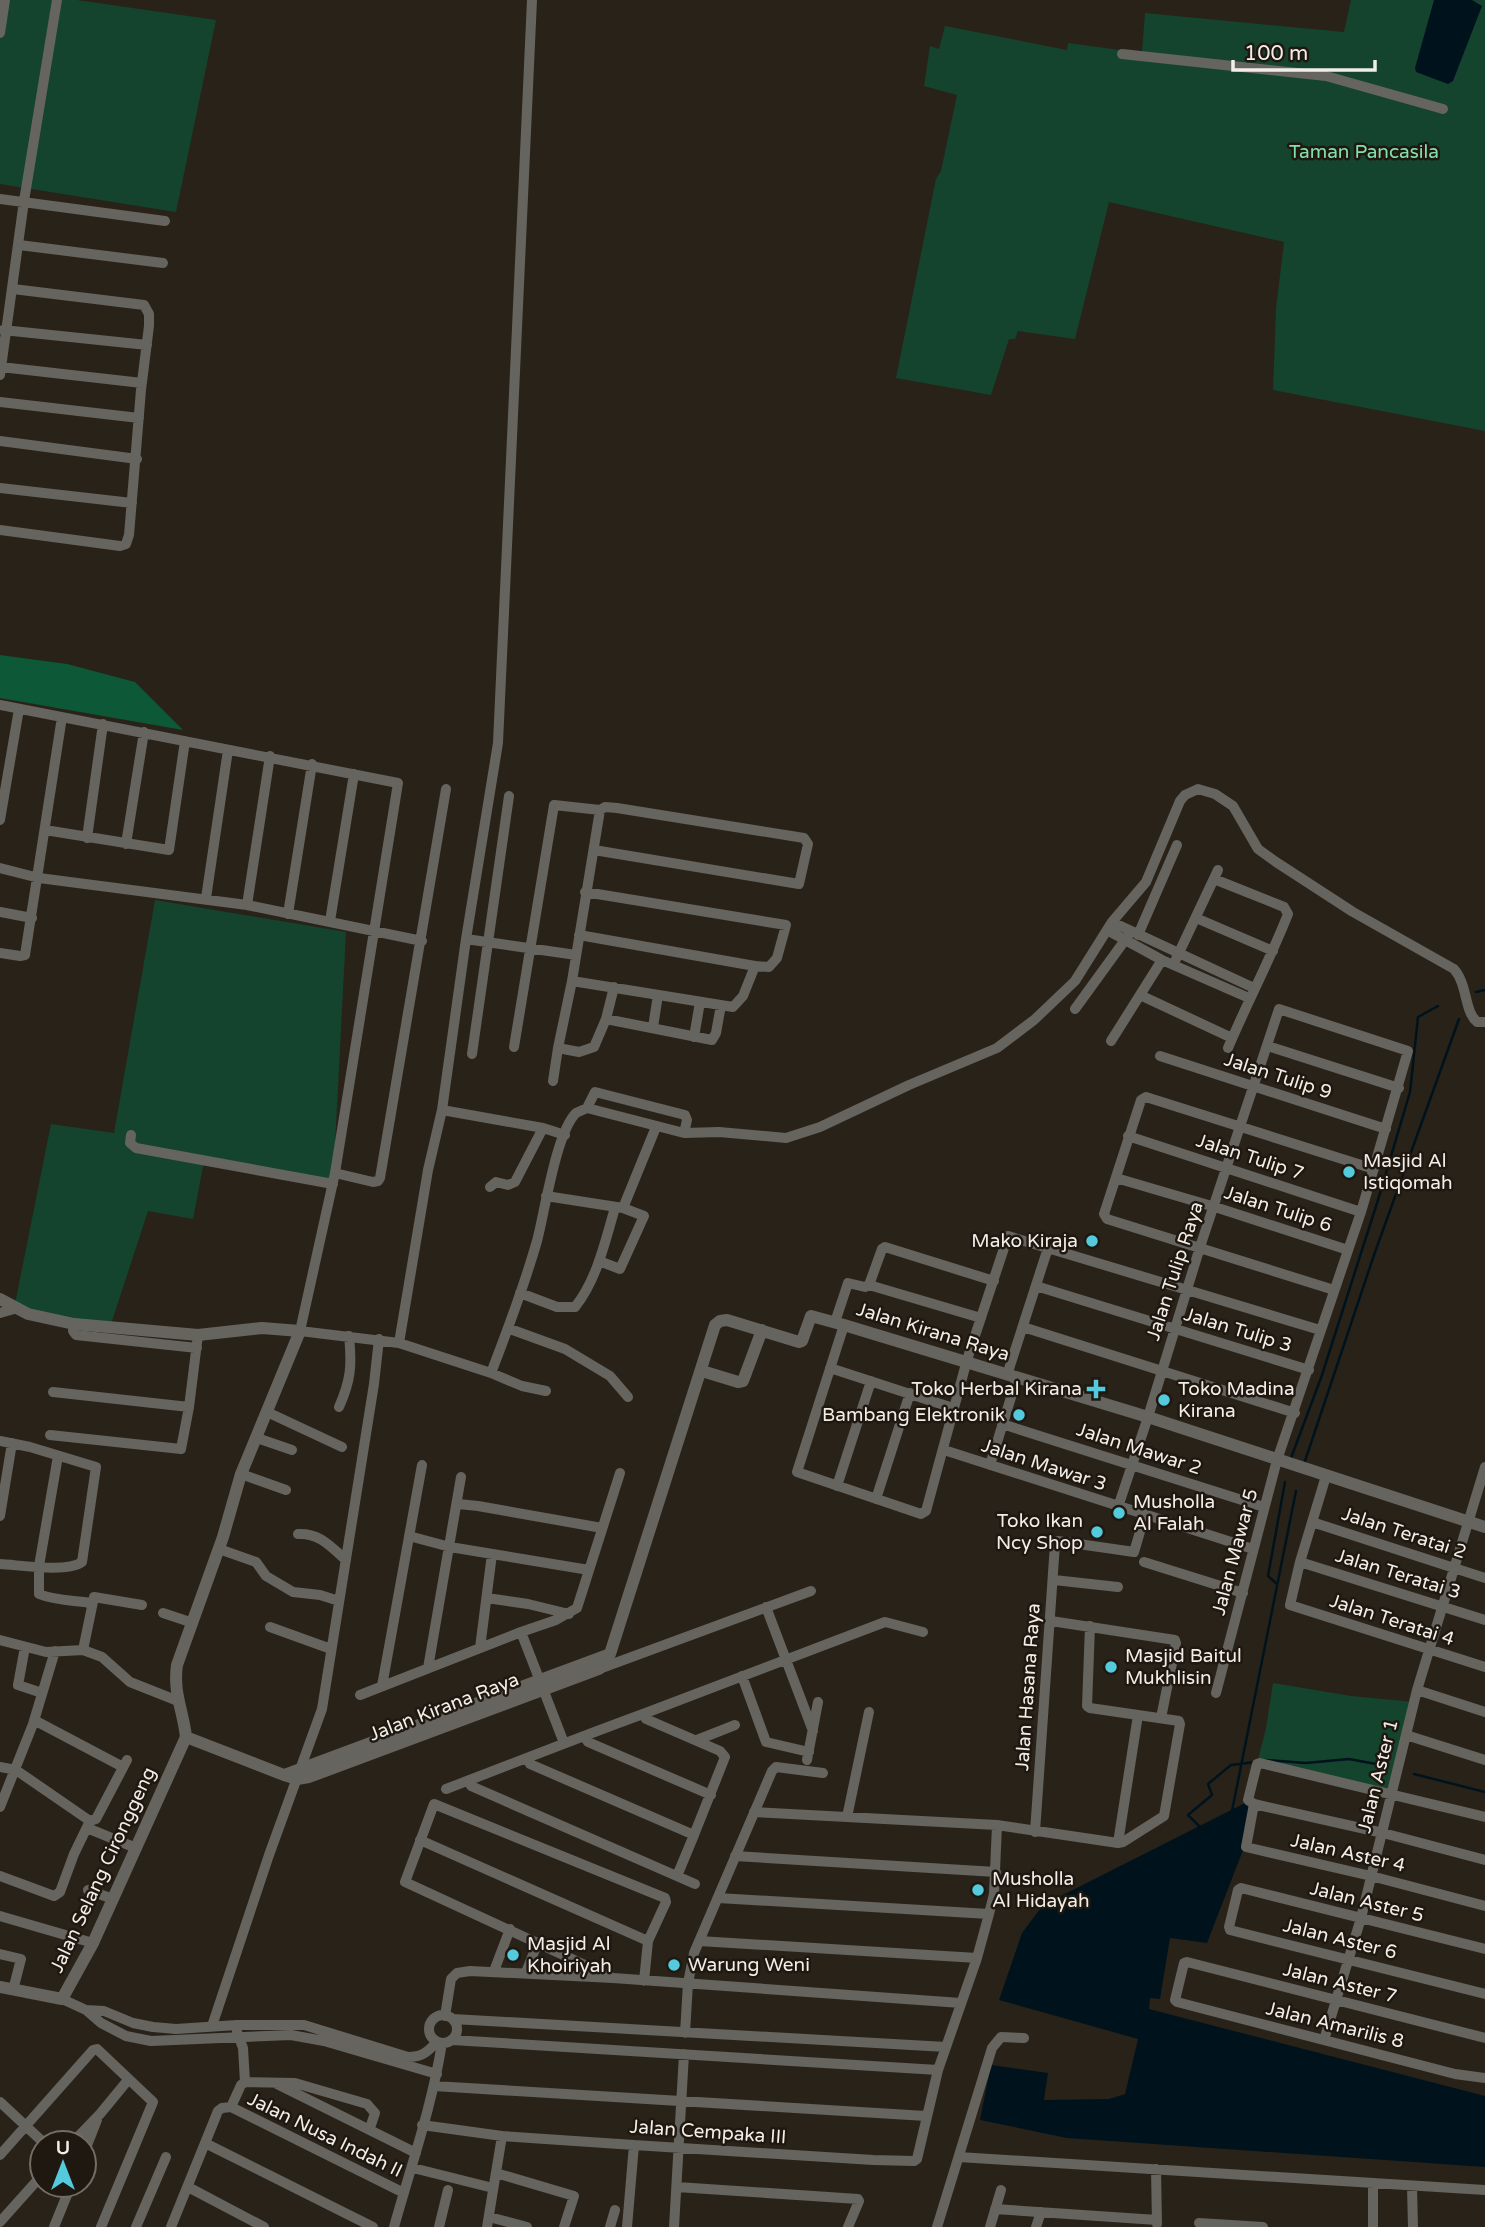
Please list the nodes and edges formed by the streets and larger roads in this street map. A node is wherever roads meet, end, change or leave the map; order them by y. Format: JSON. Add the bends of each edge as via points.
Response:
{"nodes":[{"id":1,"x":5,"y":0,"type":"edge"},
{"id":2,"x":57,"y":0,"type":"edge"},
{"id":3,"x":532,"y":0,"type":"edge"},
{"id":4,"x":0,"y":29,"type":"edge"},
{"id":5,"x":1122,"y":54,"type":"dead end"},
{"id":6,"x":1443,"y":109,"type":"dead end"},
{"id":7,"x":0,"y":199,"type":"edge"},
{"id":8,"x":24,"y":201,"type":"junction"},
{"id":9,"x":165,"y":221,"type":"dead end"},
{"id":10,"x":19,"y":245,"type":"junction"},
{"id":11,"x":163,"y":263,"type":"dead end"},
{"id":12,"x":13,"y":289,"type":"junction"},
{"id":13,"x":4,"y":330,"type":"edge"},
{"id":14,"x":147,"y":345,"type":"junction"},
{"id":15,"x":1,"y":371,"type":"edge"},
{"id":16,"x":142,"y":383,"type":"junction"},
{"id":17,"x":0,"y":402,"type":"edge"},
{"id":18,"x":139,"y":418,"type":"junction"},
{"id":19,"x":0,"y":441,"type":"edge"},
{"id":20,"x":136,"y":459,"type":"junction"},
{"id":21,"x":0,"y":488,"type":"edge"},
{"id":22,"x":132,"y":503,"type":"junction"},
{"id":23,"x":0,"y":530,"type":"edge"},
{"id":24,"x":0,"y":705,"type":"edge"},
{"id":25,"x":19,"y":709,"type":"junction"},
{"id":26,"x":62,"y":717,"type":"junction"},
{"id":27,"x":103,"y":724,"type":"junction"},
{"id":28,"x":144,"y":732,"type":"junction"},
{"id":29,"x":185,"y":741,"type":"junction"},
{"id":30,"x":228,"y":750,"type":"junction"},
{"id":31,"x":270,"y":757,"type":"junction"},
{"id":32,"x":312,"y":764,"type":"junction"},
{"id":33,"x":354,"y":774,"type":"junction"},
{"id":34,"x":446,"y":789,"type":"dead end"},
{"id":35,"x":509,"y":796,"type":"dead end"},
{"id":36,"x":600,"y":810,"type":"junction"},
{"id":37,"x":0,"y":820,"type":"edge"},
{"id":38,"x":45,"y":830,"type":"junction"},
{"id":39,"x":87,"y":838,"type":"junction"},
{"id":40,"x":126,"y":844,"type":"junction"},
{"id":41,"x":1177,"y":845,"type":"dead end"},
{"id":42,"x":594,"y":850,"type":"junction"},
{"id":43,"x":0,"y":868,"type":"edge"},
{"id":44,"x":39,"y":878,"type":"junction"},
{"id":45,"x":585,"y":892,"type":"junction"},
{"id":46,"x":206,"y":898,"type":"junction"},
{"id":47,"x":247,"y":905,"type":"junction"},
{"id":48,"x":0,"y":912,"type":"edge"},
{"id":49,"x":288,"y":914,"type":"junction"},
{"id":50,"x":32,"y":918,"type":"junction"},
{"id":51,"x":1196,"y":918,"type":"junction"},
{"id":52,"x":330,"y":921,"type":"junction"},
{"id":53,"x":1109,"y":926,"type":"junction"},
{"id":54,"x":374,"y":931,"type":"junction"},
{"id":55,"x":1134,"y":932,"type":"junction"},
{"id":56,"x":579,"y":934,"type":"junction"},
{"id":57,"x":466,"y":939,"type":"junction"},
{"id":58,"x":422,"y":940,"type":"junction"},
{"id":59,"x":1125,"y":940,"type":"junction"},
{"id":60,"x":486,"y":943,"type":"junction"},
{"id":61,"x":531,"y":950,"type":"junction"},
{"id":62,"x":1273,"y":951,"type":"junction"},
{"id":63,"x":0,"y":953,"type":"edge"},
{"id":64,"x":1180,"y":954,"type":"junction"},
{"id":65,"x":576,"y":955,"type":"junction"},
{"id":66,"x":1167,"y":962,"type":"junction"},
{"id":67,"x":755,"y":966,"type":"junction"},
{"id":68,"x":572,"y":981,"type":"junction"},
{"id":69,"x":614,"y":987,"type":"junction"},
{"id":70,"x":1252,"y":993,"type":"junction"},
{"id":71,"x":658,"y":995,"type":"junction"},
{"id":72,"x":1140,"y":995,"type":"junction"},
{"id":73,"x":700,"y":1002,"type":"junction"},
{"id":74,"x":721,"y":1005,"type":"junction"},
{"id":75,"x":1075,"y":1009,"type":"dead end"},
{"id":76,"x":606,"y":1019,"type":"junction"},
{"id":77,"x":1485,"y":1022,"type":"edge"},
{"id":78,"x":653,"y":1027,"type":"junction"},
{"id":79,"x":694,"y":1037,"type":"junction"},
{"id":80,"x":1111,"y":1041,"type":"dead end"},
{"id":81,"x":1268,"y":1046,"type":"junction"},
{"id":82,"x":514,"y":1047,"type":"dead end"},
{"id":83,"x":558,"y":1048,"type":"junction"},
{"id":84,"x":472,"y":1054,"type":"dead end"},
{"id":85,"x":1160,"y":1056,"type":"dead end"},
{"id":86,"x":553,"y":1082,"type":"dead end"},
{"id":87,"x":1254,"y":1087,"type":"junction"},
{"id":88,"x":1399,"y":1088,"type":"junction"},
{"id":89,"x":639,"y":1102,"type":"junction"},
{"id":90,"x":587,"y":1108,"type":"junction"},
{"id":91,"x":442,"y":1110,"type":"junction"},
{"id":92,"x":633,"y":1121,"type":"junction"},
{"id":93,"x":1241,"y":1126,"type":"junction"},
{"id":94,"x":656,"y":1127,"type":"junction"},
{"id":95,"x":542,"y":1128,"type":"junction"},
{"id":96,"x":1386,"y":1129,"type":"junction"},
{"id":97,"x":684,"y":1132,"type":"junction"},
{"id":98,"x":131,"y":1135,"type":"dead end"},
{"id":99,"x":565,"y":1135,"type":"junction"},
{"id":100,"x":1128,"y":1136,"type":"junction"},
{"id":101,"x":1227,"y":1168,"type":"junction"},
{"id":102,"x":1374,"y":1169,"type":"junction"},
{"id":103,"x":1116,"y":1178,"type":"junction"},
{"id":104,"x":334,"y":1179,"type":"junction"},
{"id":105,"x":490,"y":1187,"type":"dead end"},
{"id":106,"x":546,"y":1196,"type":"junction"},
{"id":107,"x":1215,"y":1207,"type":"junction"},
{"id":108,"x":619,"y":1208,"type":"junction"},
{"id":109,"x":1361,"y":1212,"type":"junction"},
{"id":110,"x":1200,"y":1247,"type":"junction"},
{"id":111,"x":1048,"y":1248,"type":"junction"},
{"id":112,"x":1348,"y":1250,"type":"junction"},
{"id":113,"x":598,"y":1261,"type":"junction"},
{"id":114,"x":994,"y":1281,"type":"junction"},
{"id":115,"x":869,"y":1285,"type":"junction"},
{"id":116,"x":1036,"y":1286,"type":"junction"},
{"id":117,"x":1186,"y":1289,"type":"junction"},
{"id":118,"x":1334,"y":1290,"type":"junction"},
{"id":119,"x":520,"y":1293,"type":"junction"},
{"id":120,"x":0,"y":1300,"type":"edge"},
{"id":121,"x":14,"y":1309,"type":"junction"},
{"id":122,"x":0,"y":1313,"type":"edge"},
{"id":123,"x":981,"y":1318,"type":"junction"},
{"id":124,"x":840,"y":1324,"type":"junction"},
{"id":125,"x":1023,"y":1327,"type":"junction"},
{"id":126,"x":510,"y":1329,"type":"junction"},
{"id":127,"x":1174,"y":1329,"type":"junction"},
{"id":128,"x":1320,"y":1330,"type":"junction"},
{"id":129,"x":300,"y":1331,"type":"junction"},
{"id":130,"x":762,"y":1331,"type":"junction"},
{"id":131,"x":349,"y":1336,"type":"junction"},
{"id":132,"x":379,"y":1339,"type":"junction"},
{"id":133,"x":198,"y":1342,"type":"junction"},
{"id":134,"x":399,"y":1343,"type":"junction"},
{"id":135,"x":967,"y":1360,"type":"junction"},
{"id":136,"x":830,"y":1368,"type":"junction"},
{"id":137,"x":1161,"y":1370,"type":"junction"},
{"id":138,"x":1309,"y":1370,"type":"junction"},
{"id":139,"x":702,"y":1371,"type":"junction"},
{"id":140,"x":491,"y":1373,"type":"junction"},
{"id":141,"x":1012,"y":1376,"type":"junction"},
{"id":142,"x":871,"y":1381,"type":"junction"},
{"id":143,"x":546,"y":1391,"type":"dead end"},
{"id":144,"x":53,"y":1392,"type":"dead end"},
{"id":145,"x":910,"y":1393,"type":"junction"},
{"id":146,"x":628,"y":1397,"type":"dead end"},
{"id":147,"x":339,"y":1407,"type":"dead end"},
{"id":148,"x":189,"y":1408,"type":"junction"},
{"id":149,"x":953,"y":1408,"type":"junction"},
{"id":150,"x":267,"y":1412,"type":"junction"},
{"id":151,"x":1295,"y":1413,"type":"junction"},
{"id":152,"x":1148,"y":1417,"type":"junction"},
{"id":153,"x":1002,"y":1424,"type":"junction"},
{"id":154,"x":50,"y":1435,"type":"dead end"},
{"id":155,"x":257,"y":1438,"type":"junction"},
{"id":156,"x":0,"y":1441,"type":"edge"},
{"id":157,"x":12,"y":1443,"type":"junction"},
{"id":158,"x":342,"y":1447,"type":"dead end"},
{"id":159,"x":292,"y":1450,"type":"dead end"},
{"id":160,"x":944,"y":1450,"type":"junction"},
{"id":161,"x":58,"y":1456,"type":"junction"},
{"id":162,"x":1284,"y":1462,"type":"junction"},
{"id":163,"x":422,"y":1465,"type":"dead end"},
{"id":164,"x":990,"y":1465,"type":"junction"},
{"id":165,"x":1132,"y":1465,"type":"junction"},
{"id":166,"x":1485,"y":1471,"type":"edge"},
{"id":167,"x":241,"y":1474,"type":"junction"},
{"id":168,"x":620,"y":1474,"type":"dead end"},
{"id":169,"x":1326,"y":1476,"type":"junction"},
{"id":170,"x":461,"y":1477,"type":"dead end"},
{"id":171,"x":3,"y":1482,"type":"edge"},
{"id":172,"x":837,"y":1486,"type":"junction"},
{"id":173,"x":286,"y":1490,"type":"dead end"},
{"id":174,"x":876,"y":1499,"type":"junction"},
{"id":175,"x":457,"y":1504,"type":"junction"},
{"id":176,"x":1118,"y":1507,"type":"junction"},
{"id":177,"x":1264,"y":1507,"type":"junction"},
{"id":178,"x":1145,"y":1515,"type":"junction"},
{"id":179,"x":0,"y":1516,"type":"edge"},
{"id":180,"x":1312,"y":1521,"type":"junction"},
{"id":181,"x":1468,"y":1521,"type":"junction"},
{"id":182,"x":1485,"y":1527,"type":"edge"},
{"id":183,"x":602,"y":1528,"type":"junction"},
{"id":184,"x":298,"y":1534,"type":"dead end"},
{"id":185,"x":409,"y":1536,"type":"junction"},
{"id":186,"x":450,"y":1547,"type":"junction"},
{"id":187,"x":219,"y":1549,"type":"junction"},
{"id":188,"x":1253,"y":1549,"type":"junction"},
{"id":189,"x":492,"y":1554,"type":"junction"},
{"id":190,"x":346,"y":1560,"type":"junction"},
{"id":191,"x":1144,"y":1562,"type":"dead end"},
{"id":192,"x":1300,"y":1562,"type":"junction"},
{"id":193,"x":0,"y":1564,"type":"edge"},
{"id":194,"x":39,"y":1566,"type":"junction"},
{"id":195,"x":1454,"y":1568,"type":"junction"},
{"id":196,"x":589,"y":1570,"type":"junction"},
{"id":197,"x":1485,"y":1577,"type":"edge"},
{"id":198,"x":1054,"y":1580,"type":"junction"},
{"id":199,"x":1118,"y":1587,"type":"dead end"},
{"id":200,"x":811,"y":1591,"type":"dead end"},
{"id":201,"x":1243,"y":1593,"type":"junction"},
{"id":202,"x":487,"y":1598,"type":"junction"},
{"id":203,"x":339,"y":1601,"type":"junction"},
{"id":204,"x":91,"y":1603,"type":"junction"},
{"id":205,"x":142,"y":1605,"type":"dead end"},
{"id":206,"x":1443,"y":1606,"type":"junction"},
{"id":207,"x":765,"y":1607,"type":"junction"},
{"id":208,"x":163,"y":1613,"type":"dead end"},
{"id":209,"x":569,"y":1614,"type":"junction"},
{"id":210,"x":1485,"y":1620,"type":"edge"},
{"id":211,"x":1051,"y":1621,"type":"junction"},
{"id":212,"x":193,"y":1623,"type":"junction"},
{"id":213,"x":1090,"y":1626,"type":"junction"},
{"id":214,"x":270,"y":1627,"type":"dead end"},
{"id":215,"x":521,"y":1632,"type":"junction"},
{"id":216,"x":923,"y":1632,"type":"dead end"},
{"id":217,"x":0,"y":1640,"type":"edge"},
{"id":218,"x":25,"y":1647,"type":"junction"},
{"id":219,"x":480,"y":1648,"type":"junction"},
{"id":220,"x":331,"y":1649,"type":"junction"},
{"id":221,"x":83,"y":1650,"type":"junction"},
{"id":222,"x":1429,"y":1650,"type":"junction"},
{"id":223,"x":55,"y":1651,"type":"junction"},
{"id":224,"x":610,"y":1654,"type":"junction"},
{"id":225,"x":785,"y":1659,"type":"junction"},
{"id":226,"x":1485,"y":1667,"type":"edge"},
{"id":227,"x":428,"y":1668,"type":"junction"},
{"id":228,"x":599,"y":1669,"type":"junction"},
{"id":229,"x":741,"y":1676,"type":"junction"},
{"id":230,"x":542,"y":1685,"type":"junction"},
{"id":231,"x":382,"y":1686,"type":"junction"},
{"id":232,"x":1417,"y":1690,"type":"junction"},
{"id":233,"x":42,"y":1693,"type":"junction"},
{"id":234,"x":1216,"y":1693,"type":"dead end"},
{"id":235,"x":360,"y":1695,"type":"dead end"},
{"id":236,"x":178,"y":1702,"type":"junction"},
{"id":237,"x":818,"y":1702,"type":"dead end"},
{"id":238,"x":869,"y":1712,"type":"dead end"},
{"id":239,"x":1485,"y":1712,"type":"edge"},
{"id":240,"x":643,"y":1713,"type":"junction"},
{"id":241,"x":1138,"y":1715,"type":"junction"},
{"id":242,"x":1161,"y":1718,"type":"junction"},
{"id":243,"x":34,"y":1720,"type":"junction"},
{"id":244,"x":735,"y":1725,"type":"dead end"},
{"id":245,"x":813,"y":1731,"type":"junction"},
{"id":246,"x":713,"y":1734,"type":"junction"},
{"id":247,"x":1406,"y":1735,"type":"junction"},
{"id":248,"x":584,"y":1736,"type":"junction"},
{"id":249,"x":186,"y":1737,"type":"junction"},
{"id":250,"x":697,"y":1740,"type":"junction"},
{"id":251,"x":564,"y":1743,"type":"junction"},
{"id":252,"x":720,"y":1751,"type":"junction"},
{"id":253,"x":527,"y":1758,"type":"junction"},
{"id":254,"x":1485,"y":1760,"type":"edge"},
{"id":255,"x":0,"y":1767,"type":"edge"},
{"id":256,"x":16,"y":1770,"type":"junction"},
{"id":257,"x":299,"y":1773,"type":"junction"},
{"id":258,"x":823,"y":1773,"type":"dead end"},
{"id":259,"x":469,"y":1780,"type":"junction"},
{"id":260,"x":446,"y":1789,"type":"dead end"},
{"id":261,"x":1392,"y":1793,"type":"junction"},
{"id":262,"x":711,"y":1795,"type":"junction"},
{"id":263,"x":1254,"y":1804,"type":"junction"},
{"id":264,"x":0,"y":1807,"type":"edge"},
{"id":265,"x":754,"y":1812,"type":"junction"},
{"id":266,"x":847,"y":1817,"type":"junction"},
{"id":267,"x":1485,"y":1817,"type":"edge"},
{"id":268,"x":88,"y":1824,"type":"junction"},
{"id":269,"x":997,"y":1825,"type":"junction"},
{"id":270,"x":1035,"y":1832,"type":"junction"},
{"id":271,"x":1383,"y":1833,"type":"junction"},
{"id":272,"x":694,"y":1835,"type":"junction"},
{"id":273,"x":420,"y":1840,"type":"junction"},
{"id":274,"x":1118,"y":1843,"type":"junction"},
{"id":275,"x":136,"y":1848,"type":"junction"},
{"id":276,"x":736,"y":1856,"type":"junction"},
{"id":277,"x":1485,"y":1860,"type":"edge"},
{"id":278,"x":996,"y":1872,"type":"junction"},
{"id":279,"x":0,"y":1876,"type":"edge"},
{"id":280,"x":677,"y":1876,"type":"junction"},
{"id":281,"x":1371,"y":1876,"type":"junction"},
{"id":282,"x":695,"y":1884,"type":"dead end"},
{"id":283,"x":1241,"y":1888,"type":"joint"},
{"id":284,"x":88,"y":1890,"type":"dead end"},
{"id":285,"x":718,"y":1898,"type":"junction"},
{"id":286,"x":113,"y":1899,"type":"junction"},
{"id":287,"x":1485,"y":1906,"type":"edge"},
{"id":288,"x":989,"y":1914,"type":"junction"},
{"id":289,"x":0,"y":1916,"type":"edge"},
{"id":290,"x":1360,"y":1918,"type":"junction"},
{"id":291,"x":510,"y":1929,"type":"junction"},
{"id":292,"x":648,"y":1941,"type":"junction"},
{"id":293,"x":699,"y":1941,"type":"junction"},
{"id":294,"x":538,"y":1942,"type":"junction"},
{"id":295,"x":93,"y":1943,"type":"junction"},
{"id":296,"x":1485,"y":1949,"type":"edge"},
{"id":297,"x":0,"y":1954,"type":"edge"},
{"id":298,"x":977,"y":1958,"type":"junction"},
{"id":299,"x":1348,"y":1959,"type":"junction"},
{"id":300,"x":494,"y":1971,"type":"junction"},
{"id":301,"x":526,"y":1972,"type":"junction"},
{"id":302,"x":613,"y":1978,"type":"junction"},
{"id":303,"x":644,"y":1981,"type":"junction"},
{"id":304,"x":688,"y":1983,"type":"junction"},
{"id":305,"x":6,"y":1989,"type":"edge"},
{"id":306,"x":1485,"y":1994,"type":"edge"},
{"id":307,"x":62,"y":1999,"type":"junction"},
{"id":308,"x":1336,"y":2000,"type":"junction"},
{"id":309,"x":1177,"y":2002,"type":"joint"},
{"id":310,"x":961,"y":2003,"type":"junction"},
{"id":311,"x":449,"y":2018,"type":"junction"},
{"id":312,"x":212,"y":2026,"type":"junction"},
{"id":313,"x":237,"y":2031,"type":"junction"},
{"id":314,"x":685,"y":2033,"type":"junction"},
{"id":315,"x":175,"y":2035,"type":"junction"},
{"id":316,"x":1024,"y":2038,"type":"dead end"},
{"id":317,"x":1485,"y":2038,"type":"edge"},
{"id":318,"x":1324,"y":2040,"type":"junction"},
{"id":319,"x":444,"y":2042,"type":"junction"},
{"id":320,"x":946,"y":2047,"type":"junction"},
{"id":321,"x":684,"y":2053,"type":"junction"},
{"id":322,"x":938,"y":2070,"type":"junction"},
{"id":323,"x":437,"y":2074,"type":"junction"},
{"id":324,"x":1485,"y":2078,"type":"edge"},
{"id":325,"x":128,"y":2080,"type":"junction"},
{"id":326,"x":245,"y":2082,"type":"junction"},
{"id":327,"x":277,"y":2084,"type":"junction"},
{"id":328,"x":434,"y":2086,"type":"junction"},
{"id":329,"x":0,"y":2102,"type":"edge"},
{"id":330,"x":682,"y":2102,"type":"junction"},
{"id":331,"x":231,"y":2107,"type":"junction"},
{"id":332,"x":100,"y":2114,"type":"junction"},
{"id":333,"x":926,"y":2116,"type":"junction"},
{"id":334,"x":422,"y":2125,"type":"junction"},
{"id":335,"x":26,"y":2126,"type":"junction"},
{"id":336,"x":370,"y":2128,"type":"junction"},
{"id":337,"x":29,"y":2129,"type":"edge"},
{"id":338,"x":86,"y":2129,"type":"edge"},
{"id":339,"x":94,"y":2129,"type":"edge"},
{"id":340,"x":502,"y":2136,"type":"junction"},
{"id":341,"x":205,"y":2143,"type":"junction"},
{"id":342,"x":634,"y":2145,"type":"junction"},
{"id":343,"x":679,"y":2148,"type":"junction"},
{"id":344,"x":416,"y":2153,"type":"junction"},
{"id":345,"x":0,"y":2155,"type":"edge"},
{"id":346,"x":166,"y":2157,"type":"dead end"},
{"id":347,"x":959,"y":2157,"type":"junction"},
{"id":348,"x":413,"y":2168,"type":"junction"},
{"id":349,"x":1157,"y":2169,"type":"junction"},
{"id":350,"x":496,"y":2173,"type":"junction"},
{"id":351,"x":1373,"y":2183,"type":"junction"},
{"id":352,"x":1412,"y":2186,"type":"junction"},
{"id":353,"x":188,"y":2187,"type":"junction"},
{"id":354,"x":493,"y":2188,"type":"junction"},
{"id":355,"x":677,"y":2188,"type":"junction"},
{"id":356,"x":448,"y":2190,"type":"dead end"},
{"id":357,"x":1001,"y":2190,"type":"dead end"},
{"id":358,"x":1485,"y":2190,"type":"edge"},
{"id":359,"x":28,"y":2191,"type":"edge"},
{"id":360,"x":404,"y":2193,"type":"junction"},
{"id":361,"x":65,"y":2199,"type":"edge"},
{"id":362,"x":995,"y":2209,"type":"junction"},
{"id":363,"x":615,"y":2210,"type":"dead end"},
{"id":364,"x":1199,"y":2210,"type":"dead end"},
{"id":365,"x":1041,"y":2212,"type":"junction"},
{"id":366,"x":1070,"y":2214,"type":"junction"},
{"id":367,"x":0,"y":2222,"type":"edge"},
{"id":368,"x":488,"y":2222,"type":"edge"},
{"id":369,"x":1112,"y":2222,"type":"edge"},
{"id":370,"x":1157,"y":2224,"type":"edge"},
{"id":371,"x":1199,"y":2225,"type":"edge"},
{"id":372,"x":1242,"y":2226,"type":"edge"},
{"id":373,"x":54,"y":2227,"type":"edge"},
{"id":374,"x":101,"y":2227,"type":"edge"},
{"id":375,"x":136,"y":2227,"type":"edge"},
{"id":376,"x":171,"y":2227,"type":"edge"},
{"id":377,"x":264,"y":2227,"type":"edge"},
{"id":378,"x":373,"y":2227,"type":"edge"},
{"id":379,"x":394,"y":2227,"type":"edge"},
{"id":380,"x":439,"y":2227,"type":"edge"},
{"id":381,"x":527,"y":2227,"type":"edge"},
{"id":382,"x":564,"y":2227,"type":"edge"},
{"id":383,"x":610,"y":2227,"type":"edge"},
{"id":384,"x":626,"y":2227,"type":"edge"},
{"id":385,"x":674,"y":2227,"type":"edge"},
{"id":386,"x":848,"y":2227,"type":"edge"},
{"id":387,"x":937,"y":2227,"type":"edge"},
{"id":388,"x":990,"y":2227,"type":"edge"},
{"id":389,"x":1036,"y":2227,"type":"edge"},
{"id":390,"x":1070,"y":2227,"type":"edge"},
{"id":391,"x":1263,"y":2227,"type":"edge"},
{"id":392,"x":1373,"y":2227,"type":"edge"},
{"id":393,"x":1413,"y":2227,"type":"edge"}],
"edges":[{"from":1,"to":4,"type":"street"},
{"from":2,"to":8,"type":"street"},
{"from":3,"to":57,"type":"street","via":[[498,743]]},
{"from":5,"to":6,"type":"street","via":[[1326,76]]},
{"from":7,"to":8,"type":"street"},
{"from":8,"to":9,"type":"street"},
{"from":8,"to":10,"type":"street"},
{"from":10,"to":11,"type":"street"},
{"from":10,"to":12,"type":"street"},
{"from":12,"to":13,"type":"street"},
{"from":12,"to":14,"type":"street","via":[[144,304],[149,314]]},
{"from":13,"to":14,"type":"street"},
{"from":13,"to":15,"type":"street"},
{"from":14,"to":16,"type":"street"},
{"from":15,"to":16,"type":"street"},
{"from":16,"to":18,"type":"street"},
{"from":17,"to":18,"type":"street"},
{"from":18,"to":20,"type":"street"},
{"from":19,"to":20,"type":"street"},
{"from":20,"to":22,"type":"street"},
{"from":21,"to":22,"type":"street"},
{"from":22,"to":23,"type":"street","via":[[129,539],[120,546]]},
{"from":24,"to":25,"type":"street"},
{"from":25,"to":26,"type":"street"},
{"from":25,"to":37,"type":"street"},
{"from":26,"to":27,"type":"street"},
{"from":26,"to":38,"type":"street"},
{"from":27,"to":28,"type":"street"},
{"from":27,"to":39,"type":"street"},
{"from":28,"to":29,"type":"street"},
{"from":28,"to":40,"type":"street"},
{"from":29,"to":30,"type":"street"},
{"from":29,"to":40,"type":"street","via":[[170,849]]},
{"from":30,"to":31,"type":"street"},
{"from":30,"to":46,"type":"street"},
{"from":31,"to":32,"type":"street"},
{"from":31,"to":47,"type":"street"},
{"from":32,"to":33,"type":"street"},
{"from":32,"to":49,"type":"street"},
{"from":33,"to":52,"type":"street"},
{"from":33,"to":54,"type":"street","via":[[398,783]]},
{"from":34,"to":58,"type":"street"},
{"from":35,"to":60,"type":"street"},
{"from":36,"to":42,"type":"street"},
{"from":36,"to":42,"type":"street","via":[[617,808],[804,838],[808,847],[799,884]]},
{"from":36,"to":61,"type":"street","via":[[554,805]]},
{"from":38,"to":39,"type":"street"},
{"from":38,"to":44,"type":"street"},
{"from":39,"to":40,"type":"street"},
{"from":41,"to":55,"type":"street"},
{"from":42,"to":45,"type":"street"},
{"from":43,"to":44,"type":"street"},
{"from":44,"to":46,"type":"street"},
{"from":44,"to":50,"type":"street"},
{"from":45,"to":56,"type":"street"},
{"from":45,"to":67,"type":"street","via":[[786,926],[775,962],[769,967]]},
{"from":46,"to":47,"type":"street"},
{"from":47,"to":49,"type":"street"},
{"from":48,"to":50,"type":"street"},
{"from":49,"to":52,"type":"street"},
{"from":50,"to":63,"type":"street","via":[[25,956]]},
{"from":51,"to":62,"type":"street"},
{"from":51,"to":62,"type":"street","via":[[1216,875],[1287,910]]},
{"from":51,"to":64,"type":"street"},
{"from":52,"to":54,"type":"street"},
{"from":53,"to":55,"type":"street"},
{"from":53,"to":59,"type":"street"},
{"from":53,"to":77,"type":"street","via":[[1146,882],[1180,801],[1198,789],[1233,806],[1253,842],[1267,856],[1353,912],[1449,965],[1463,980],[1471,1014]]},
{"from":53,"to":97,"type":"street","via":[[1075,981],[997,1048],[799,1135]]},
{"from":54,"to":58,"type":"street"},
{"from":54,"to":104,"type":"street"},
{"from":55,"to":59,"type":"street"},
{"from":55,"to":64,"type":"street"},
{"from":56,"to":65,"type":"street"},
{"from":56,"to":67,"type":"street"},
{"from":57,"to":60,"type":"street"},
{"from":57,"to":91,"type":"street"},
{"from":58,"to":104,"type":"street","via":[[380,1178],[373,1182]]},
{"from":59,"to":66,"type":"street"},
{"from":59,"to":75,"type":"street"},
{"from":60,"to":61,"type":"street"},
{"from":60,"to":84,"type":"street"},
{"from":61,"to":65,"type":"street"},
{"from":61,"to":82,"type":"street"},
{"from":62,"to":70,"type":"street"},
{"from":64,"to":66,"type":"street"},
{"from":64,"to":70,"type":"street"},
{"from":65,"to":68,"type":"street"},
{"from":66,"to":70,"type":"street"},
{"from":66,"to":72,"type":"street"},
{"from":67,"to":74,"type":"street","via":[[737,1004]]},
{"from":68,"to":69,"type":"street"},
{"from":68,"to":83,"type":"street"},
{"from":69,"to":71,"type":"street"},
{"from":69,"to":76,"type":"street"},
{"from":70,"to":72,"type":"street","via":[[1230,1043]]},
{"from":71,"to":73,"type":"street"},
{"from":71,"to":78,"type":"street"},
{"from":72,"to":80,"type":"street"},
{"from":73,"to":74,"type":"street"},
{"from":73,"to":79,"type":"street"},
{"from":74,"to":79,"type":"street","via":[[715,1038]]},
{"from":76,"to":78,"type":"street"},
{"from":76,"to":83,"type":"street","via":[[594,1047],[579,1052]]},
{"from":78,"to":79,"type":"street"},
{"from":81,"to":87,"type":"street","name":"Jalan Tulip Raya"},
{"from":81,"to":88,"type":"street"},
{"from":81,"to":88,"type":"street","name":"Jalan Tulip Raya","via":[[1279,1009],[1408,1051]]},
{"from":83,"to":86,"type":"street"},
{"from":85,"to":87,"type":"street","name":"Jalan Tulip 9"},
{"from":87,"to":93,"type":"street","name":"Jalan Tulip Raya"},
{"from":87,"to":96,"type":"street","name":"Jalan Tulip 9"},
{"from":88,"to":96,"type":"street","name":"Jalan Mawar 5"},
{"from":89,"to":90,"type":"street","via":[[596,1092]]},
{"from":89,"to":92,"type":"street"},
{"from":89,"to":97,"type":"street","via":[[685,1115]]},
{"from":90,"to":92,"type":"street"},
{"from":90,"to":99,"type":"street","via":[[573,1115]]},
{"from":91,"to":95,"type":"street"},
{"from":91,"to":134,"type":"street"},
{"from":92,"to":94,"type":"street"},
{"from":93,"to":100,"type":"street","via":[[1146,1097],[1140,1100]]},
{"from":93,"to":101,"type":"street","name":"Jalan Tulip Raya"},
{"from":93,"to":102,"type":"street"},
{"from":94,"to":97,"type":"street"},
{"from":94,"to":108,"type":"street"},
{"from":95,"to":99,"type":"street"},
{"from":95,"to":105,"type":"street","via":[[515,1182],[496,1182]]},
{"from":96,"to":102,"type":"street","name":"Jalan Mawar 5"},
{"from":98,"to":104,"type":"street","via":[[130,1143],[136,1148]]},
{"from":99,"to":106,"type":"street"},
{"from":100,"to":101,"type":"street","name":"Jalan Tulip 7"},
{"from":100,"to":103,"type":"street"},
{"from":101,"to":107,"type":"street","name":"Jalan Tulip Raya"},
{"from":101,"to":109,"type":"street","name":"Jalan Tulip 7"},
{"from":102,"to":109,"type":"street","name":"Jalan Mawar 5"},
{"from":103,"to":107,"type":"street","name":"Jalan Tulip 6"},
{"from":103,"to":110,"type":"street","via":[[1104,1214],[1108,1219]]},
{"from":104,"to":129,"type":"street"},
{"from":106,"to":108,"type":"street"},
{"from":106,"to":119,"type":"street"},
{"from":107,"to":110,"type":"street","name":"Jalan Tulip Raya"},
{"from":107,"to":112,"type":"street","name":"Jalan Tulip 6"},
{"from":108,"to":113,"type":"street"},
{"from":108,"to":113,"type":"street","via":[[644,1219],[620,1269]]},
{"from":109,"to":112,"type":"street","name":"Jalan Mawar 5"},
{"from":110,"to":117,"type":"street","name":"Jalan Tulip Raya"},
{"from":110,"to":118,"type":"street"},
{"from":111,"to":114,"type":"street","via":[[1008,1236]]},
{"from":111,"to":116,"type":"street"},
{"from":111,"to":117,"type":"street"},
{"from":112,"to":118,"type":"street","name":"Jalan Mawar 5"},
{"from":113,"to":119,"type":"street","via":[[575,1307],[557,1307]]},
{"from":114,"to":115,"type":"street","via":[[887,1247],[881,1249]]},
{"from":114,"to":123,"type":"street"},
{"from":115,"to":123,"type":"street"},
{"from":115,"to":124,"type":"street","via":[[849,1283]]},
{"from":116,"to":125,"type":"street"},
{"from":116,"to":127,"type":"street","name":"Jalan Tulip 3"},
{"from":117,"to":127,"type":"street","name":"Jalan Tulip Raya"},
{"from":117,"to":128,"type":"street"},
{"from":118,"to":128,"type":"street","name":"Jalan Mawar 5"},
{"from":119,"to":126,"type":"street"},
{"from":120,"to":121,"type":"street"},
{"from":121,"to":122,"type":"street"},
{"from":121,"to":133,"type":"street","via":[[74,1324]]},
{"from":123,"to":135,"type":"street"},
{"from":124,"to":130,"type":"street","name":"Jalan Kirana Raya","via":[[810,1317],[799,1342]]},
{"from":124,"to":135,"type":"street","name":"Jalan Kirana Raya"},
{"from":124,"to":136,"type":"street"},
{"from":125,"to":137,"type":"street"},
{"from":125,"to":141,"type":"street"},
{"from":126,"to":140,"type":"street"},
{"from":126,"to":146,"type":"street","via":[[565,1349],[610,1376]]},
{"from":127,"to":137,"type":"street","name":"Jalan Tulip Raya"},
{"from":127,"to":138,"type":"street","name":"Jalan Tulip 3"},
{"from":128,"to":138,"type":"street","name":"Jalan Mawar 5"},
{"from":129,"to":131,"type":"street"},
{"from":129,"to":133,"type":"street","via":[[262,1328]]},
{"from":129,"to":150,"type":"street"},
{"from":130,"to":139,"type":"street","via":[[743,1381]]},
{"from":130,"to":139,"type":"street","via":[[720,1321]]},
{"from":131,"to":132,"type":"street"},
{"from":131,"to":147,"type":"street","via":[[350,1378]]},
{"from":132,"to":134,"type":"street"},
{"from":132,"to":190,"type":"street"},
{"from":133,"to":148,"type":"street"},
{"from":134,"to":140,"type":"street"},
{"from":135,"to":141,"type":"street","name":"Jalan Kirana Raya"},
{"from":135,"to":149,"type":"street"},
{"from":136,"to":142,"type":"street"},
{"from":136,"to":172,"type":"street","via":[[796,1471]]},
{"from":137,"to":151,"type":"street"},
{"from":137,"to":152,"type":"street","name":"Jalan Tulip Raya"},
{"from":138,"to":151,"type":"street","name":"Jalan Mawar 5"},
{"from":139,"to":224,"type":"street"},
{"from":140,"to":143,"type":"street","via":[[522,1387]]},
{"from":141,"to":152,"type":"street","name":"Jalan Kirana Raya"},
{"from":141,"to":153,"type":"street"},
{"from":142,"to":145,"type":"street"},
{"from":142,"to":172,"type":"street"},
{"from":144,"to":148,"type":"street"},
{"from":145,"to":149,"type":"street"},
{"from":145,"to":174,"type":"street"},
{"from":148,"to":154,"type":"street","via":[[178,1450]]},
{"from":149,"to":160,"type":"street"},
{"from":150,"to":155,"type":"street"},
{"from":150,"to":158,"type":"street"},
{"from":151,"to":162,"type":"street","name":"Jalan Mawar 5"},
{"from":152,"to":162,"type":"street","name":"Jalan Kirana Raya"},
{"from":152,"to":165,"type":"street","name":"Jalan Tulip Raya"},
{"from":153,"to":164,"type":"street"},
{"from":153,"to":165,"type":"street","name":"Jalan Mawar 2"},
{"from":155,"to":159,"type":"street"},
{"from":155,"to":167,"type":"street"},
{"from":156,"to":157,"type":"street"},
{"from":157,"to":161,"type":"street"},
{"from":157,"to":171,"type":"street"},
{"from":160,"to":164,"type":"street","name":"Jalan Mawar 3"},
{"from":160,"to":174,"type":"street","via":[[925,1513]]},
{"from":161,"to":194,"type":"street"},
{"from":161,"to":194,"type":"street","via":[[96,1467],[83,1560],[73,1566]]},
{"from":162,"to":169,"type":"street","name":"Jalan Kirana Raya"},
{"from":162,"to":177,"type":"street","name":"Jalan Mawar 5"},
{"from":163,"to":185,"type":"street"},
{"from":164,"to":176,"type":"street","name":"Jalan Mawar 3"},
{"from":165,"to":176,"type":"street","name":"Jalan Tulip Raya"},
{"from":165,"to":177,"type":"street","name":"Jalan Mawar 2"},
{"from":166,"to":181,"type":"street","name":"Jalan Aster 1"},
{"from":167,"to":173,"type":"street"},
{"from":167,"to":187,"type":"street"},
{"from":168,"to":183,"type":"street"},
{"from":169,"to":180,"type":"street"},
{"from":169,"to":181,"type":"street","name":"Jalan Kirana Raya"},
{"from":170,"to":175,"type":"street"},
{"from":171,"to":179,"type":"street"},
{"from":172,"to":174,"type":"street"},
{"from":175,"to":183,"type":"street"},
{"from":175,"to":186,"type":"street"},
{"from":176,"to":178,"type":"street","name":"Jalan Mawar 3"},
{"from":177,"to":188,"type":"street","name":"Jalan Mawar 5"},
{"from":178,"to":188,"type":"street","name":"Jalan Mawar 3"},
{"from":178,"to":198,"type":"street","name":"Jalan Hasana Raya","via":[[1134,1552],[1058,1541]]},
{"from":180,"to":192,"type":"street"},
{"from":180,"to":195,"type":"street","name":"Jalan Teratai 2"},
{"from":181,"to":182,"type":"street","name":"Jalan Kirana Raya"},
{"from":181,"to":195,"type":"street","name":"Jalan Aster 1"},
{"from":183,"to":196,"type":"street"},
{"from":184,"to":190,"type":"street","via":[[321,1538]]},
{"from":185,"to":186,"type":"street"},
{"from":185,"to":231,"type":"street"},
{"from":186,"to":189,"type":"street"},
{"from":186,"to":227,"type":"street"},
{"from":187,"to":203,"type":"street","via":[[256,1562],[266,1576],[293,1592]]},
{"from":187,"to":212,"type":"street"},
{"from":188,"to":201,"type":"street","name":"Jalan Mawar 5"},
{"from":189,"to":196,"type":"street"},
{"from":189,"to":202,"type":"street"},
{"from":190,"to":203,"type":"street"},
{"from":191,"to":201,"type":"street"},
{"from":192,"to":206,"type":"street","name":"Jalan Teratai 3"},
{"from":192,"to":222,"type":"street","name":"Jalan Teratai 4","via":[[1292,1606]]},
{"from":193,"to":194,"type":"street"},
{"from":194,"to":204,"type":"street","via":[[39,1594],[57,1601]]},
{"from":195,"to":197,"type":"street","name":"Jalan Teratai 2"},
{"from":195,"to":206,"type":"street","name":"Jalan Aster 1"},
{"from":196,"to":209,"type":"street","via":[[578,1606]]},
{"from":198,"to":199,"type":"street"},
{"from":198,"to":211,"type":"street","name":"Jalan Hasana Raya"},
{"from":200,"to":207,"type":"street"},
{"from":201,"to":234,"type":"street","name":"Jalan Mawar 5"},
{"from":202,"to":209,"type":"street"},
{"from":202,"to":219,"type":"street"},
{"from":203,"to":220,"type":"street"},
{"from":204,"to":205,"type":"street","via":[[96,1597]]},
{"from":204,"to":221,"type":"street"},
{"from":206,"to":210,"type":"street","name":"Jalan Teratai 3"},
{"from":206,"to":222,"type":"street","name":"Jalan Aster 1"},
{"from":207,"to":225,"type":"street"},
{"from":207,"to":228,"type":"street"},
{"from":208,"to":212,"type":"street"},
{"from":209,"to":215,"type":"street"},
{"from":211,"to":213,"type":"street"},
{"from":211,"to":270,"type":"street","name":"Jalan Hasana Raya"},
{"from":212,"to":236,"type":"street","via":[[177,1665]]},
{"from":213,"to":241,"type":"street","via":[[1087,1706]]},
{"from":213,"to":242,"type":"street","via":[[1176,1642]]},
{"from":214,"to":220,"type":"street"},
{"from":215,"to":219,"type":"street"},
{"from":215,"to":230,"type":"street"},
{"from":216,"to":225,"type":"street","via":[[885,1622]]},
{"from":217,"to":218,"type":"street"},
{"from":218,"to":223,"type":"street"},
{"from":218,"to":233,"type":"street","via":[[18,1685]]},
{"from":219,"to":227,"type":"street"},
{"from":220,"to":257,"type":"street","via":[[322,1709]]},
{"from":221,"to":223,"type":"street"},
{"from":221,"to":236,"type":"street","via":[[102,1657],[130,1682]]},
{"from":222,"to":226,"type":"street","name":"Jalan Teratai 4"},
{"from":222,"to":232,"type":"street","name":"Jalan Aster 1"},
{"from":223,"to":233,"type":"street"},
{"from":224,"to":228,"type":"street"},
{"from":224,"to":230,"type":"street","name":"Jalan Kirana Raya"},
{"from":225,"to":229,"type":"street"},
{"from":225,"to":245,"type":"street"},
{"from":227,"to":231,"type":"street"},
{"from":228,"to":230,"type":"street","name":"Jalan Kirana Raya"},
{"from":229,"to":240,"type":"street"},
{"from":229,"to":245,"type":"street","via":[[766,1742],[808,1756]]},
{"from":230,"to":251,"type":"street"},
{"from":230,"to":257,"type":"street","name":"Jalan Kirana Raya","via":[[321,1774]]},
{"from":231,"to":235,"type":"street"},
{"from":232,"to":239,"type":"street"},
{"from":232,"to":247,"type":"street","name":"Jalan Aster 1"},
{"from":233,"to":243,"type":"street"},
{"from":236,"to":249,"type":"street"},
{"from":237,"to":245,"type":"street"},
{"from":238,"to":266,"type":"street"},
{"from":240,"to":248,"type":"street"},
{"from":240,"to":250,"type":"street"},
{"from":241,"to":242,"type":"street"},
{"from":241,"to":274,"type":"street"},
{"from":242,"to":274,"type":"street","via":[[1179,1721],[1164,1816]]},
{"from":243,"to":256,"type":"street"},
{"from":243,"to":268,"type":"street","via":[[125,1763],[96,1818]]},
{"from":244,"to":246,"type":"street"},
{"from":246,"to":250,"type":"street"},
{"from":246,"to":252,"type":"street"},
{"from":247,"to":254,"type":"street"},
{"from":247,"to":261,"type":"street","name":"Jalan Aster 1"},
{"from":248,"to":251,"type":"street"},
{"from":248,"to":262,"type":"street","via":[[588,1742]]},
{"from":249,"to":257,"type":"street","via":[[284,1775]]},
{"from":249,"to":275,"type":"street","name":"Jalan Selang Cironggeng"},
{"from":250,"to":252,"type":"street"},
{"from":251,"to":253,"type":"street"},
{"from":252,"to":262,"type":"street","via":[[725,1761]]},
{"from":253,"to":259,"type":"street"},
{"from":253,"to":272,"type":"street","via":[[530,1764]]},
{"from":255,"to":256,"type":"street"},
{"from":256,"to":264,"type":"street"},
{"from":256,"to":268,"type":"street"},
{"from":257,"to":312,"type":"street"},
{"from":258,"to":265,"type":"street","via":[[773,1768]]},
{"from":259,"to":260,"type":"street"},
{"from":259,"to":280,"type":"street","via":[[471,1786]]},
{"from":261,"to":263,"type":"street","via":[[1261,1763],[1248,1800]]},
{"from":261,"to":267,"type":"street"},
{"from":261,"to":271,"type":"street","name":"Jalan Aster 1"},
{"from":262,"to":272,"type":"street"},
{"from":263,"to":271,"type":"street"},
{"from":263,"to":281,"type":"street","name":"Jalan Aster 4","via":[[1246,1847]]},
{"from":265,"to":266,"type":"street"},
{"from":265,"to":276,"type":"street"},
{"from":266,"to":269,"type":"street"},
{"from":268,"to":275,"type":"street"},
{"from":268,"to":279,"type":"street","via":[[57,1895]]},
{"from":269,"to":270,"type":"street"},
{"from":269,"to":278,"type":"street"},
{"from":270,"to":274,"type":"street"},
{"from":271,"to":277,"type":"street"},
{"from":271,"to":281,"type":"street","name":"Jalan Aster 1"},
{"from":272,"to":280,"type":"street"},
{"from":273,"to":291,"type":"street","via":[[405,1882]]},
{"from":273,"to":292,"type":"street"},
{"from":273,"to":292,"type":"street","via":[[433,1805],[438,1804],[663,1896],[666,1902]]},
{"from":275,"to":286,"type":"street","name":"Jalan Selang Cironggeng"},
{"from":276,"to":278,"type":"street"},
{"from":276,"to":285,"type":"street"},
{"from":278,"to":288,"type":"street"},
{"from":280,"to":282,"type":"street"},
{"from":281,"to":287,"type":"street","name":"Jalan Aster 4"},
{"from":281,"to":290,"type":"street","name":"Jalan Aster 1"},
{"from":283,"to":290,"type":"street","name":"Jalan Aster 5"},
{"from":283,"to":299,"type":"street","name":"Jalan Aster 6","via":[[1230,1930]]},
{"from":284,"to":286,"type":"street"},
{"from":285,"to":288,"type":"street"},
{"from":285,"to":293,"type":"street"},
{"from":286,"to":295,"type":"street","name":"Jalan Selang Cironggeng"},
{"from":288,"to":298,"type":"street"},
{"from":289,"to":295,"type":"street"},
{"from":290,"to":296,"type":"street","name":"Jalan Aster 5"},
{"from":290,"to":299,"type":"street","name":"Jalan Aster 1"},
{"from":291,"to":294,"type":"street"},
{"from":291,"to":300,"type":"street"},
{"from":292,"to":303,"type":"street"},
{"from":293,"to":298,"type":"street"},
{"from":293,"to":304,"type":"street"},
{"from":294,"to":301,"type":"street"},
{"from":294,"to":302,"type":"street"},
{"from":295,"to":307,"type":"street","name":"Jalan Selang Cironggeng"},
{"from":297,"to":305,"type":"street","via":[[21,1959]]},
{"from":298,"to":310,"type":"street"},
{"from":299,"to":306,"type":"street","name":"Jalan Aster 6"},
{"from":299,"to":308,"type":"street","name":"Jalan Aster 1"},
{"from":300,"to":301,"type":"street"},
{"from":300,"to":311,"type":"street","via":[[453,1975]]},
{"from":301,"to":302,"type":"street"},
{"from":302,"to":303,"type":"street"},
{"from":303,"to":304,"type":"street"},
{"from":304,"to":310,"type":"street"},
{"from":304,"to":314,"type":"street"},
{"from":305,"to":307,"type":"street","name":"Jalan Selang Cironggeng"},
{"from":307,"to":315,"type":"street","via":[[126,2036],[151,2041]]},
{"from":308,"to":309,"type":"street","name":"Jalan Aster 7","via":[[1187,1962]]},
{"from":308,"to":317,"type":"street","name":"Jalan Aster 7"},
{"from":308,"to":318,"type":"street","name":"Jalan Aster 1"},
{"from":309,"to":318,"type":"street","name":"Jalan Amarilis 8"},
{"from":310,"to":320,"type":"street"},
{"from":311,"to":314,"type":"street"},
{"from":311,"to":319,"type":"street","via":[[457,2032]]},
{"from":311,"to":319,"type":"street","via":[[435,2018],[430,2025],[429,2033]]},
{"from":312,"to":313,"type":"street"},
{"from":312,"to":315,"type":"street"},
{"from":313,"to":315,"type":"street"},
{"from":313,"to":319,"type":"street","via":[[304,2025],[419,2057]]},
{"from":313,"to":323,"type":"street","via":[[306,2037]]},
{"from":313,"to":326,"type":"street"},
{"from":314,"to":320,"type":"street"},
{"from":314,"to":321,"type":"street","via":[[674,2043]]},
{"from":316,"to":347,"type":"street","via":[[1001,2037],[992,2048]]},
{"from":318,"to":324,"type":"street","name":"Jalan Amarilis 8"},
{"from":319,"to":321,"type":"street"},
{"from":319,"to":323,"type":"street"},
{"from":320,"to":322,"type":"street"},
{"from":321,"to":322,"type":"street"},
{"from":321,"to":330,"type":"street"},
{"from":322,"to":333,"type":"street"},
{"from":323,"to":328,"type":"street"},
{"from":325,"to":332,"type":"street"},
{"from":325,"to":335,"type":"street","via":[[94,2049]]},
{"from":325,"to":374,"type":"street","via":[[153,2103]]},
{"from":326,"to":327,"type":"street"},
{"from":326,"to":331,"type":"street"},
{"from":327,"to":336,"type":"street"},
{"from":327,"to":336,"type":"street","via":[[295,2083],[367,2104],[374,2113]]},
{"from":328,"to":330,"type":"street"},
{"from":328,"to":334,"type":"street"},
{"from":329,"to":335,"type":"street"},
{"from":330,"to":333,"type":"street"},
{"from":330,"to":343,"type":"street"},
{"from":331,"to":341,"type":"street","via":[[218,2111]]},
{"from":331,"to":360,"type":"street","name":"Jalan Nusa Indah II"},
{"from":332,"to":338,"type":"street"},
{"from":332,"to":339,"type":"street"},
{"from":333,"to":343,"type":"street","name":"Jalan Cempaka III","via":[[917,2159],[911,2162]]},
{"from":334,"to":340,"type":"street","name":"Jalan Cempaka III"},
{"from":334,"to":344,"type":"street"},
{"from":335,"to":337,"type":"street"},
{"from":335,"to":345,"type":"street"},
{"from":336,"to":344,"type":"street"},
{"from":340,"to":342,"type":"street","name":"Jalan Cempaka III"},
{"from":340,"to":350,"type":"street"},
{"from":341,"to":353,"type":"street"},
{"from":341,"to":378,"type":"street"},
{"from":342,"to":343,"type":"street","name":"Jalan Cempaka III"},
{"from":342,"to":384,"type":"street"},
{"from":343,"to":355,"type":"street"},
{"from":344,"to":348,"type":"street"},
{"from":346,"to":375,"type":"street"},
{"from":347,"to":349,"type":"street"},
{"from":347,"to":387,"type":"street"},
{"from":348,"to":354,"type":"street"},
{"from":348,"to":360,"type":"street"},
{"from":349,"to":351,"type":"street"},
{"from":349,"to":370,"type":"street"},
{"from":350,"to":354,"type":"street"},
{"from":350,"to":382,"type":"street","via":[[574,2196]]},
{"from":351,"to":352,"type":"street"},
{"from":351,"to":392,"type":"street"},
{"from":352,"to":358,"type":"street"},
{"from":352,"to":393,"type":"street"},
{"from":353,"to":376,"type":"street"},
{"from":353,"to":377,"type":"street"},
{"from":354,"to":368,"type":"street"},
{"from":355,"to":385,"type":"street"},
{"from":355,"to":386,"type":"street","via":[[858,2199]]},
{"from":356,"to":380,"type":"street"},
{"from":357,"to":362,"type":"street"},
{"from":359,"to":367,"type":"street"},
{"from":360,"to":379,"type":"street"},
{"from":361,"to":373,"type":"street"},
{"from":362,"to":365,"type":"street"},
{"from":362,"to":388,"type":"street"},
{"from":363,"to":383,"type":"street"},
{"from":364,"to":371,"type":"street"},
{"from":365,"to":366,"type":"street"},
{"from":365,"to":389,"type":"street"},
{"from":366,"to":369,"type":"street"},
{"from":366,"to":390,"type":"street"},
{"from":368,"to":381,"type":"street"},
{"from":369,"to":370,"type":"street"},
{"from":371,"to":372,"type":"street"},
{"from":372,"to":391,"type":"street"}]}
